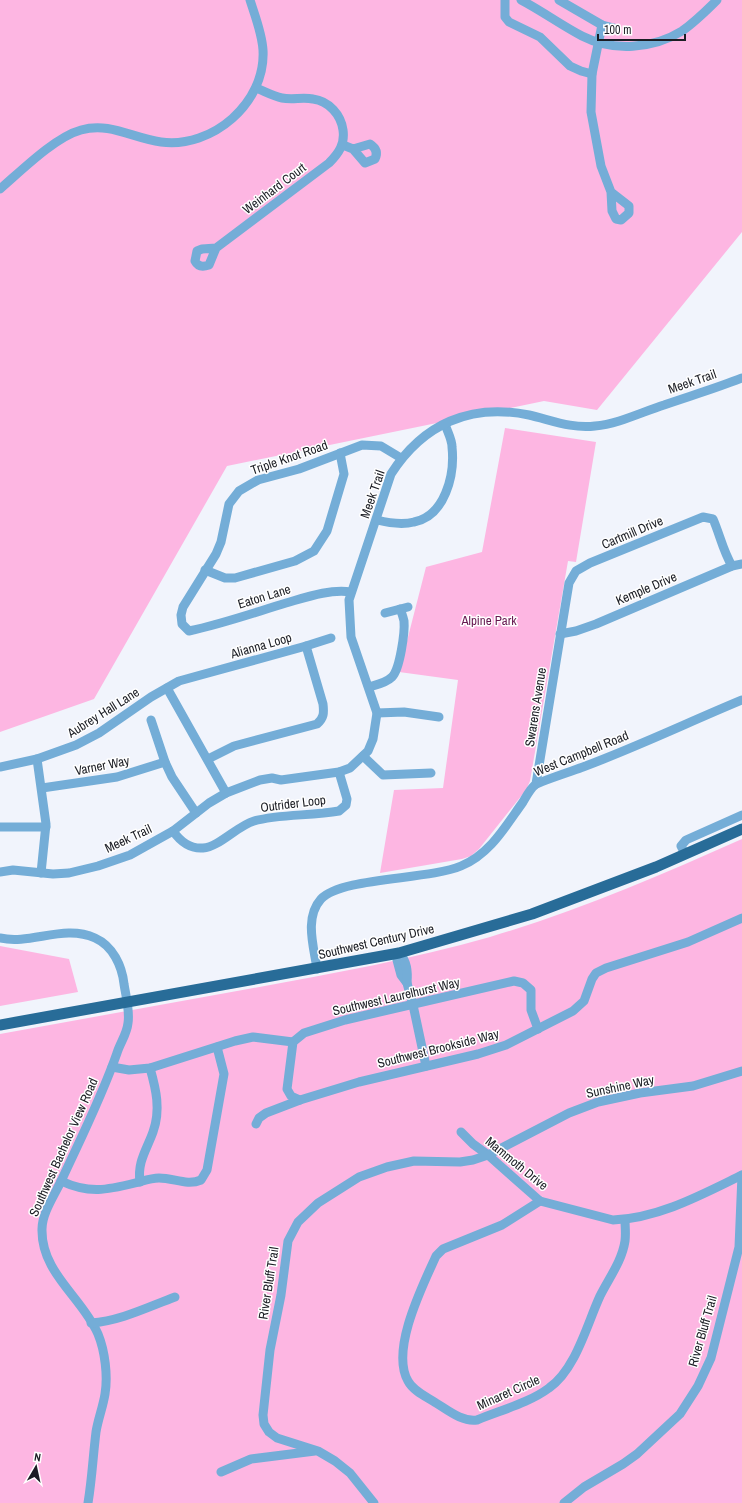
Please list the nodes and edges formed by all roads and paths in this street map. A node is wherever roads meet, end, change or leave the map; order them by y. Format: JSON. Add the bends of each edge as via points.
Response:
{"nodes":[{"id":1,"x":250,"y":0,"type":"edge"},
{"id":2,"x":505,"y":0,"type":"edge"},
{"id":3,"x":521,"y":0,"type":"edge"},
{"id":4,"x":559,"y":0,"type":"edge"},
{"id":5,"x":717,"y":0,"type":"edge"},
{"id":6,"x":602,"y":25,"type":"junction"},
{"id":7,"x":614,"y":28,"type":"dead end"},
{"id":8,"x":599,"y":42,"type":"junction"},
{"id":9,"x":592,"y":74,"type":"junction"},
{"id":10,"x":256,"y":88,"type":"junction"},
{"id":11,"x":343,"y":145,"type":"junction"},
{"id":12,"x":353,"y":149,"type":"dead end"},
{"id":13,"x":0,"y":189,"type":"edge"},
{"id":14,"x":611,"y":192,"type":"dead end"},
{"id":15,"x":216,"y":248,"type":"dead end"},
{"id":16,"x":742,"y":378,"type":"edge"},
{"id":17,"x":445,"y":424,"type":"junction"},
{"id":18,"x":340,"y":453,"type":"junction"},
{"id":19,"x":401,"y":458,"type":"junction"},
{"id":20,"x":377,"y":520,"type":"junction"},
{"id":21,"x":742,"y":564,"type":"edge"},
{"id":22,"x":732,"y":566,"type":"junction"},
{"id":23,"x":205,"y":570,"type":"junction"},
{"id":24,"x":351,"y":592,"type":"junction"},
{"id":25,"x":385,"y":613,"type":"dead end"},
{"id":26,"x":185,"y":628,"type":"joint"},
{"id":27,"x":560,"y":634,"type":"junction"},
{"id":28,"x":331,"y":638,"type":"dead end"},
{"id":29,"x":306,"y":646,"type":"junction"},
{"id":30,"x":369,"y":687,"type":"junction"},
{"id":31,"x":166,"y":688,"type":"junction"},
{"id":32,"x":151,"y":697,"type":"joint"},
{"id":33,"x":742,"y":700,"type":"edge"},
{"id":34,"x":377,"y":713,"type":"junction"},
{"id":35,"x":438,"y":717,"type":"dead end"},
{"id":36,"x":152,"y":720,"type":"dead end"},
{"id":37,"x":363,"y":756,"type":"junction"},
{"id":38,"x":37,"y":759,"type":"junction"},
{"id":39,"x":208,"y":759,"type":"junction"},
{"id":40,"x":165,"y":762,"type":"junction"},
{"id":41,"x":0,"y":767,"type":"edge"},
{"id":42,"x":339,"y":772,"type":"junction"},
{"id":43,"x":430,"y":773,"type":"dead end"},
{"id":44,"x":536,"y":784,"type":"junction"},
{"id":45,"x":42,"y":788,"type":"junction"},
{"id":46,"x":226,"y":793,"type":"junction"},
{"id":47,"x":196,"y":813,"type":"junction"},
{"id":48,"x":742,"y":814,"type":"edge"},
{"id":49,"x":0,"y":827,"type":"edge"},
{"id":50,"x":46,"y":827,"type":"junction"},
{"id":51,"x":742,"y":829,"type":"edge"},
{"id":52,"x":173,"y":831,"type":"junction"},
{"id":53,"x":685,"y":854,"type":"junction"},
{"id":54,"x":0,"y":872,"type":"edge"},
{"id":55,"x":41,"y":873,"type":"junction"},
{"id":56,"x":742,"y":918,"type":"edge"},
{"id":57,"x":0,"y":938,"type":"edge"},
{"id":58,"x":399,"y":953,"type":"junction"},
{"id":59,"x":317,"y":969,"type":"junction"},
{"id":60,"x":127,"y":1002,"type":"junction"},
{"id":61,"x":413,"y":1005,"type":"junction"},
{"id":62,"x":0,"y":1026,"type":"edge"},
{"id":63,"x":538,"y":1029,"type":"junction"},
{"id":64,"x":294,"y":1042,"type":"junction"},
{"id":65,"x":217,"y":1047,"type":"junction"},
{"id":66,"x":426,"y":1066,"type":"junction"},
{"id":67,"x":112,"y":1067,"type":"junction"},
{"id":68,"x":150,"y":1068,"type":"junction"},
{"id":69,"x":742,"y":1071,"type":"edge"},
{"id":70,"x":300,"y":1100,"type":"junction"},
{"id":71,"x":256,"y":1124,"type":"dead end"},
{"id":72,"x":461,"y":1132,"type":"dead end"},
{"id":73,"x":488,"y":1155,"type":"junction"},
{"id":74,"x":742,"y":1175,"type":"edge"},
{"id":75,"x":61,"y":1181,"type":"junction"},
{"id":76,"x":140,"y":1182,"type":"junction"},
{"id":77,"x":540,"y":1201,"type":"junction"},
{"id":78,"x":625,"y":1220,"type":"junction"},
{"id":79,"x":175,"y":1297,"type":"dead end"},
{"id":80,"x":91,"y":1323,"type":"junction"},
{"id":81,"x":318,"y":1451,"type":"junction"},
{"id":82,"x":221,"y":1472,"type":"dead end"},
{"id":83,"x":88,"y":1503,"type":"edge"},
{"id":84,"x":374,"y":1503,"type":"edge"},
{"id":85,"x":564,"y":1503,"type":"edge"}],
"edges":[{"from":1,"to":10,"type":"street","via":[[262,36],[264,51]]},
{"from":2,"to":9,"type":"street","via":[[505,17],[509,22],[540,37],[570,66]]},
{"from":3,"to":8,"type":"street","via":[[583,36]]},
{"from":4,"to":6,"type":"street"},
{"from":5,"to":8,"type":"street","via":[[693,22],[669,38],[641,46]]},
{"from":6,"to":7,"type":"street"},
{"from":6,"to":8,"type":"street"},
{"from":8,"to":9,"type":"street"},
{"from":9,"to":14,"type":"street","via":[[593,127],[601,166]]},
{"from":10,"to":11,"type":"street","via":[[281,98],[313,99],[329,106],[337,113],[343,126]]},
{"from":10,"to":13,"type":"street","via":[[230,121],[210,133],[186,140],[162,142],[104,127],[80,130],[42,154]]},
{"from":11,"to":12,"type":"street"},
{"from":11,"to":15,"type":"street","name":"Weinhard Court","via":[[330,163]]},
{"from":16,"to":17,"type":"street","name":"Meek Trail","via":[[618,421],[595,426],[572,426],[505,411],[465,416]]},
{"from":17,"to":19,"type":"street","name":"Meek Trail","via":[[428,432]]},
{"from":17,"to":20,"type":"street","via":[[452,446],[453,465],[447,493],[434,512],[415,522],[398,524]]},
{"from":18,"to":19,"type":"street","name":"Triple Knot Road","via":[[362,445],[372,445],[381,446]]},
{"from":18,"to":23,"type":"street","name":"Triple Knot Road","via":[[299,469],[258,480],[239,490],[229,504],[221,542]]},
{"from":18,"to":23,"type":"street","via":[[344,474],[326,531],[314,551],[295,561],[235,578],[225,578]]},
{"from":19,"to":20,"type":"street","name":"Meek Trail","via":[[391,474]]},
{"from":20,"to":24,"type":"street","name":"Meek Trail"},
{"from":21,"to":22,"type":"street","name":"Kemple Drive"},
{"from":22,"to":27,"type":"street","name":"Kemple Drive","via":[[596,624]]},
{"from":22,"to":27,"type":"street","name":"Cartmill Drive","via":[[723,550],[713,519],[699,518],[576,571],[569,583]]},
{"from":23,"to":26,"type":"street","name":"Triple Knot Road","via":[[183,607],[181,615]]},
{"from":24,"to":26,"type":"street","name":"Eaton Lane","via":[[334,591],[211,626],[189,631]]},
{"from":24,"to":30,"type":"street","name":"Meek Trail","via":[[351,638]]},
{"from":25,"to":30,"type":"street","via":[[404,608],[404,631],[397,669],[393,677],[386,682]]},
{"from":27,"to":44,"type":"street","name":"Swarens Avenue"},
{"from":28,"to":29,"type":"street"},
{"from":29,"to":31,"type":"street","name":"Alianna Loop","via":[[179,681]]},
{"from":29,"to":39,"type":"street","name":"Alianna Loop","via":[[323,704],[324,711],[318,724],[234,746]]},
{"from":30,"to":34,"type":"street","name":"Meek Trail"},
{"from":31,"to":32,"type":"street","name":"Alianna Loop"},
{"from":31,"to":39,"type":"street"},
{"from":32,"to":38,"type":"street","name":"Aubrey Hall Lane","via":[[76,745]]},
{"from":33,"to":44,"type":"street","name":"West Campbell Road","via":[[584,767]]},
{"from":34,"to":35,"type":"street","via":[[404,712]]},
{"from":34,"to":37,"type":"street","name":"Meek Trail","via":[[373,739]]},
{"from":36,"to":40,"type":"street"},
{"from":37,"to":42,"type":"street","name":"Meek Trail","via":[[350,768]]},
{"from":37,"to":43,"type":"street","via":[[383,776]]},
{"from":38,"to":41,"type":"street","name":"Aubrey Hall Lane"},
{"from":38,"to":45,"type":"street"},
{"from":39,"to":46,"type":"street"},
{"from":40,"to":45,"type":"street","name":"Varner Way","via":[[118,778]]},
{"from":40,"to":47,"type":"street"},
{"from":42,"to":46,"type":"street","name":"Meek Trail","via":[[281,780],[261,786],[254,784]]},
{"from":42,"to":52,"type":"street","name":"Outrider Loop","via":[[347,799],[346,805],[339,811],[255,821],[202,848],[188,845]]},
{"from":44,"to":59,"type":"street","name":"West Campbell Road","via":[[495,840],[484,853],[473,860],[459,867],[437,872],[346,887],[330,892],[322,898],[312,917],[311,932]]},
{"from":45,"to":50,"type":"street"},
{"from":46,"to":47,"type":"street","name":"Meek Trail"},
{"from":47,"to":52,"type":"street","name":"Meek Trail"},
{"from":48,"to":53,"type":"street","via":[[686,840],[681,846]]},
{"from":49,"to":50,"type":"street"},
{"from":50,"to":55,"type":"street"},
{"from":51,"to":53,"type":"main road","name":"Southwest Century Drive"},
{"from":52,"to":55,"type":"street","name":"Meek Trail","via":[[130,855],[98,866],[69,873]]},
{"from":53,"to":58,"type":"main road","name":"Southwest Century Drive","via":[[532,914]]},
{"from":54,"to":55,"type":"street","name":"Meek Trail","via":[[13,870]]},
{"from":56,"to":63,"type":"street","name":"Southwest Brookside Way","via":[[688,942],[596,973],[584,1001],[573,1011]]},
{"from":57,"to":60,"type":"street","name":"Southwest Bachelor View Road","via":[[20,939],[68,933],[96,939],[117,959]]},
{"from":58,"to":59,"type":"main road","name":"Southwest Century Drive"},
{"from":58,"to":61,"type":"street","via":[[405,959],[407,983]]},
{"from":59,"to":60,"type":"main road","name":"Southwest Century Drive"},
{"from":60,"to":62,"type":"main road","name":"Southwest Century Drive"},
{"from":60,"to":67,"type":"street","name":"Southwest Bachelor View Road","via":[[128,1023]]},
{"from":61,"to":63,"type":"street","name":"Southwest Laurelhurst Way","via":[[519,982],[528,985],[531,1010]]},
{"from":61,"to":64,"type":"street","name":"Southwest Laurelhurst Way","via":[[318,1028],[304,1033]]},
{"from":61,"to":66,"type":"street"},
{"from":63,"to":66,"type":"street","name":"Southwest Brookside Way","via":[[493,1050]]},
{"from":64,"to":65,"type":"street","via":[[253,1037]]},
{"from":64,"to":70,"type":"street","via":[[287,1088],[292,1096]]},
{"from":65,"to":68,"type":"street"},
{"from":65,"to":76,"type":"street","via":[[223,1065],[223,1082],[205,1175],[195,1183],[159,1178]]},
{"from":66,"to":70,"type":"street","name":"Southwest Brookside Way","via":[[359,1082]]},
{"from":67,"to":68,"type":"street","via":[[129,1070]]},
{"from":67,"to":75,"type":"street","name":"Southwest Bachelor View Road","via":[[104,1090]]},
{"from":68,"to":76,"type":"street","via":[[156,1089],[157,1112],[154,1131],[141,1158]]},
{"from":69,"to":73,"type":"street","name":"Sunshine Way","via":[[693,1086],[598,1102],[569,1113]]},
{"from":70,"to":71,"type":"street","name":"Southwest Brookside Way","via":[[266,1113]]},
{"from":72,"to":73,"type":"street","name":"Mammoth Drive"},
{"from":73,"to":77,"type":"street","name":"Mammoth Drive"},
{"from":73,"to":81,"type":"street","name":"River Bluff Trail","via":[[460,1162],[414,1161],[373,1172],[343,1186],[318,1203],[298,1222],[292,1232],[285,1254],[281,1295],[270,1350],[264,1424],[268,1432],[277,1438]]},
{"from":74,"to":78,"type":"street","name":"Mammoth Drive","via":[[681,1204]]},
{"from":74,"to":85,"type":"street","name":"River Bluff Trail","via":[[739,1247],[711,1358],[698,1386],[680,1414],[637,1454],[584,1487]]},
{"from":75,"to":76,"type":"street","via":[[74,1188],[91,1190]]},
{"from":75,"to":80,"type":"street","name":"Southwest Bachelor View Road","via":[[44,1217],[41,1228],[43,1244],[46,1256],[58,1278]]},
{"from":77,"to":78,"type":"street","name":"Mammoth Drive","via":[[613,1220]]},
{"from":77,"to":78,"type":"street","name":"Minaret Circle","via":[[491,1231],[443,1249],[436,1256],[405,1331],[403,1360],[408,1381],[417,1391],[460,1418],[478,1420],[530,1399],[549,1389],[557,1381],[579,1348],[614,1270],[625,1241]]},
{"from":79,"to":80,"type":"street","via":[[138,1311]]},
{"from":80,"to":83,"type":"street","name":"Southwest Bachelor View Road","via":[[102,1348],[105,1393],[96,1430],[93,1476]]},
{"from":81,"to":82,"type":"street","via":[[251,1459]]},
{"from":81,"to":84,"type":"street","name":"River Bluff Trail","via":[[350,1473]]}]}
